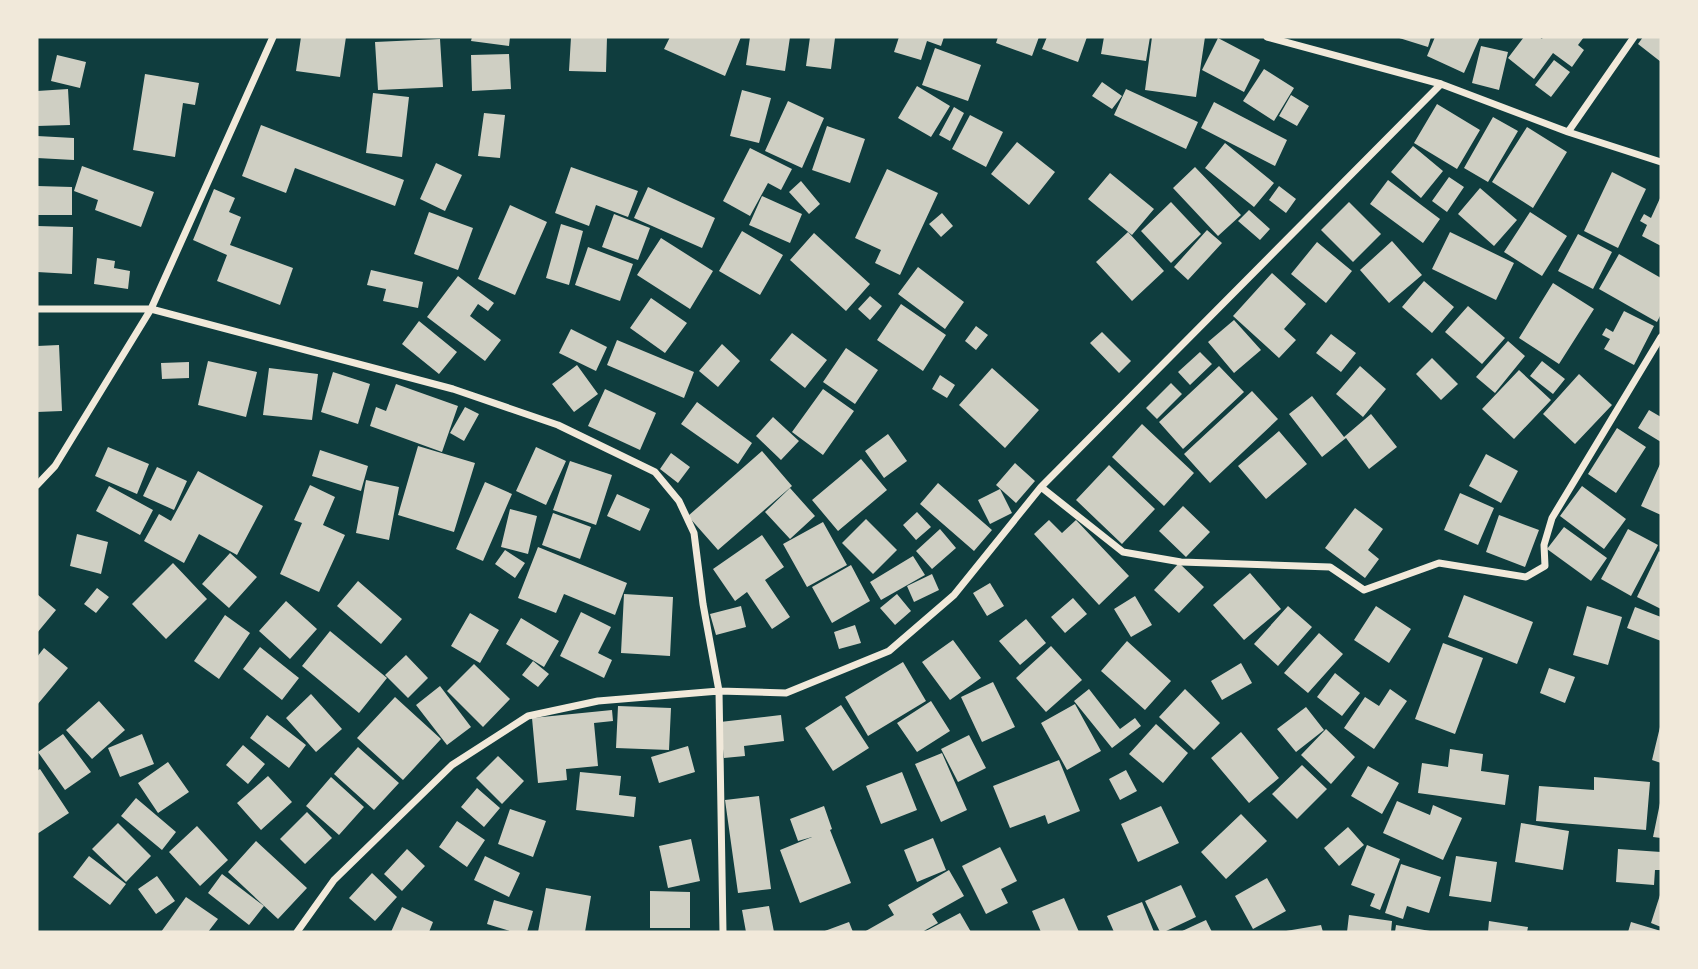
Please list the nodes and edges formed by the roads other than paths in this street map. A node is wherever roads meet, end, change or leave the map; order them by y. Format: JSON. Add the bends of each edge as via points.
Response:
{"nodes":[{"id":1,"x":273,"y":37,"type":"edge"},
{"id":2,"x":1267,"y":37,"type":"edge"},
{"id":3,"x":1634,"y":37,"type":"edge"},
{"id":4,"x":1441,"y":84,"type":"junction"},
{"id":5,"x":1568,"y":132,"type":"junction"},
{"id":6,"x":1661,"y":162,"type":"edge"},
{"id":7,"x":37,"y":309,"type":"edge"},
{"id":8,"x":151,"y":309,"type":"junction"},
{"id":9,"x":1661,"y":337,"type":"edge"},
{"id":10,"x":37,"y":485,"type":"edge"},
{"id":11,"x":1041,"y":487,"type":"junction"},
{"id":12,"x":719,"y":691,"type":"junction"},
{"id":13,"x":297,"y":932,"type":"edge"},
{"id":14,"x":723,"y":932,"type":"edge"}],
"edges":[{"from":1,"to":8,"type":"street"},
{"from":2,"to":4,"type":"street"},
{"from":3,"to":5,"type":"street"},
{"from":4,"to":5,"type":"street"},
{"from":4,"to":11,"type":"street"},
{"from":5,"to":6,"type":"street"},
{"from":7,"to":8,"type":"street"},
{"from":8,"to":10,"type":"street","via":[[55,466]]},
{"from":8,"to":12,"type":"street","via":[[453,389],[558,425],[655,472],[679,501],[694,533]]},
{"from":9,"to":11,"type":"street","via":[[1552,518],[1544,545],[1545,566],[1526,577],[1439,563],[1364,590],[1330,567],[1181,562],[1123,552]]},
{"from":11,"to":12,"type":"street","via":[[954,595],[889,651],[786,693]]},
{"from":12,"to":13,"type":"street","via":[[598,701],[528,716],[452,765],[334,880]]},
{"from":12,"to":14,"type":"street"}]}
